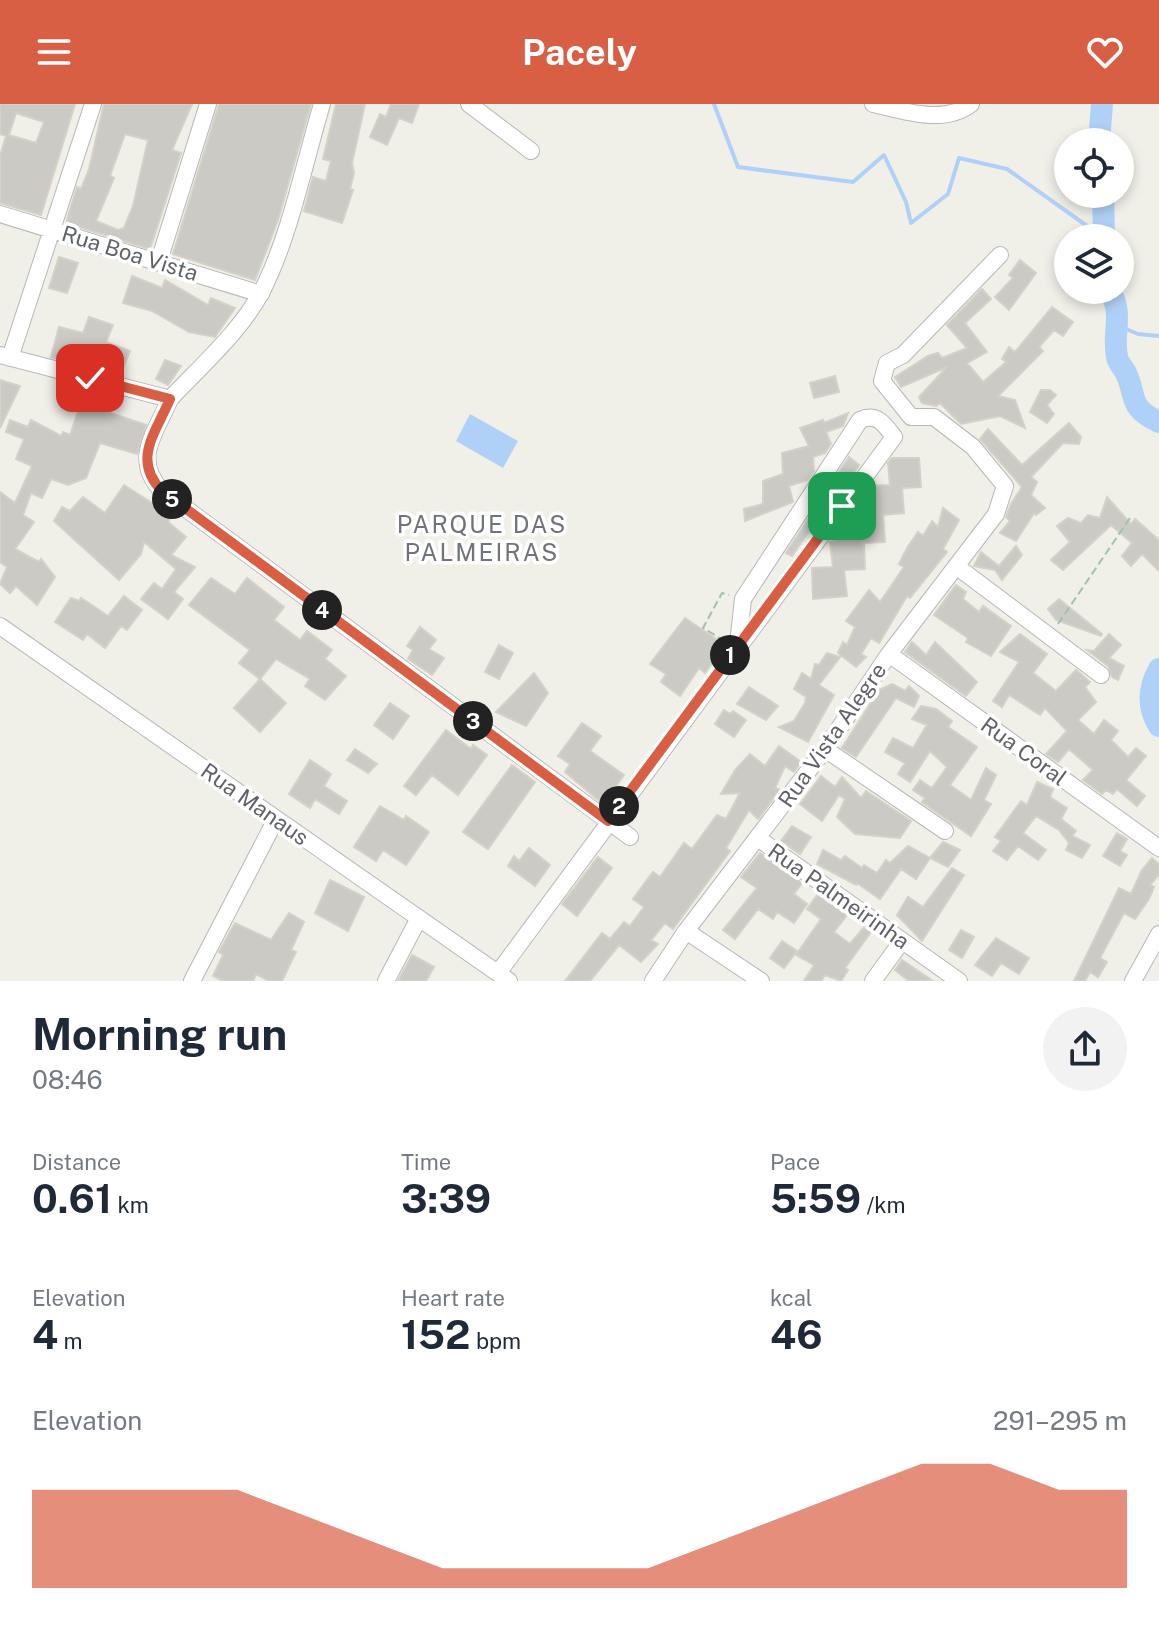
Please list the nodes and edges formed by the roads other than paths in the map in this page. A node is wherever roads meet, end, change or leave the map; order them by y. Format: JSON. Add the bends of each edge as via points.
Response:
{"nodes":[{"id":1,"x":93,"y":104,"type":"edge"},
{"id":2,"x":208,"y":104,"type":"edge"},
{"id":3,"x":322,"y":104,"type":"edge"},
{"id":4,"x":469,"y":104,"type":"edge"},
{"id":5,"x":875,"y":104,"type":"edge"},
{"id":6,"x":971,"y":104,"type":"edge"},
{"id":7,"x":531,"y":151,"type":"dead end"},
{"id":8,"x":0,"y":214,"type":"edge"},
{"id":9,"x":54,"y":230,"type":"junction"},
{"id":10,"x":1000,"y":255,"type":"dead end"},
{"id":11,"x":159,"y":261,"type":"junction"},
{"id":12,"x":261,"y":294,"type":"junction"},
{"id":13,"x":5,"y":356,"type":"edge"},
{"id":14,"x":170,"y":399,"type":"junction"},
{"id":15,"x":956,"y":566,"type":"junction"},
{"id":16,"x":0,"y":626,"type":"edge"},
{"id":17,"x":738,"y":644,"type":"junction"},
{"id":18,"x":889,"y":654,"type":"junction"},
{"id":19,"x":1101,"y":675,"type":"dead end"},
{"id":20,"x":825,"y":749,"type":"junction"},
{"id":21,"x":276,"y":819,"type":"junction"},
{"id":22,"x":608,"y":821,"type":"junction"},
{"id":23,"x":945,"y":831,"type":"dead end"},
{"id":24,"x":630,"y":837,"type":"dead end"},
{"id":25,"x":759,"y":839,"type":"junction"},
{"id":26,"x":1159,"y":848,"type":"edge"},
{"id":27,"x":419,"y":918,"type":"junction"},
{"id":28,"x":686,"y":931,"type":"junction"},
{"id":29,"x":1159,"y":934,"type":"edge"},
{"id":30,"x":902,"y":941,"type":"junction"},
{"id":31,"x":504,"y":977,"type":"edge"},
{"id":32,"x":192,"y":981,"type":"edge"},
{"id":33,"x":386,"y":981,"type":"edge"},
{"id":34,"x":653,"y":981,"type":"edge"},
{"id":35,"x":761,"y":981,"type":"edge"},
{"id":36,"x":873,"y":981,"type":"edge"},
{"id":37,"x":959,"y":981,"type":"edge"},
{"id":38,"x":1133,"y":981,"type":"edge"}],
"edges":[{"from":1,"to":9,"type":"street"},
{"from":2,"to":11,"type":"street"},
{"from":3,"to":12,"type":"street"},
{"from":4,"to":7,"type":"street"},
{"from":5,"to":6,"type":"street","via":[[931,116],[962,111]]},
{"from":8,"to":9,"type":"street","name":"Rua Boa Vista"},
{"from":9,"to":11,"type":"street","name":"Rua Boa Vista"},
{"from":9,"to":13,"type":"street"},
{"from":10,"to":15,"type":"street","name":"Rua Vista Alegre","via":[[903,355],[887,363],[882,381],[911,417],[934,417],[973,447],[1005,486],[996,514]]},
{"from":11,"to":12,"type":"street","name":"Rua Boa Vista"},
{"from":12,"to":14,"type":"street"},
{"from":13,"to":14,"type":"street"},
{"from":14,"to":22,"type":"street","via":[[146,462],[149,477],[162,491]]},
{"from":15,"to":18,"type":"street","name":"Rua Vista Alegre"},
{"from":15,"to":19,"type":"street"},
{"from":16,"to":21,"type":"street","name":"Rua Manaus"},
{"from":17,"to":17,"type":"street","via":[[894,437],[884,423],[871,417],[860,420],[743,599]]},
{"from":17,"to":22,"type":"street"},
{"from":18,"to":20,"type":"street","name":"Rua Vista Alegre"},
{"from":18,"to":26,"type":"street","name":"Rua Coral"},
{"from":20,"to":23,"type":"street"},
{"from":20,"to":25,"type":"street","name":"Rua Vista Alegre"},
{"from":21,"to":27,"type":"street","name":"Rua Manaus"},
{"from":21,"to":32,"type":"street"},
{"from":22,"to":24,"type":"street"},
{"from":22,"to":31,"type":"street"},
{"from":25,"to":28,"type":"street","name":"Rua Vista Alegre"},
{"from":25,"to":30,"type":"street","name":"Rua Palmeirinha"},
{"from":27,"to":31,"type":"street","name":"Rua Manaus"},
{"from":27,"to":33,"type":"street"},
{"from":28,"to":34,"type":"street","name":"Rua Vista Alegre"},
{"from":28,"to":35,"type":"street"},
{"from":29,"to":38,"type":"street"},
{"from":30,"to":36,"type":"street"},
{"from":30,"to":37,"type":"street","name":"Rua Palmeirinha"}]}
